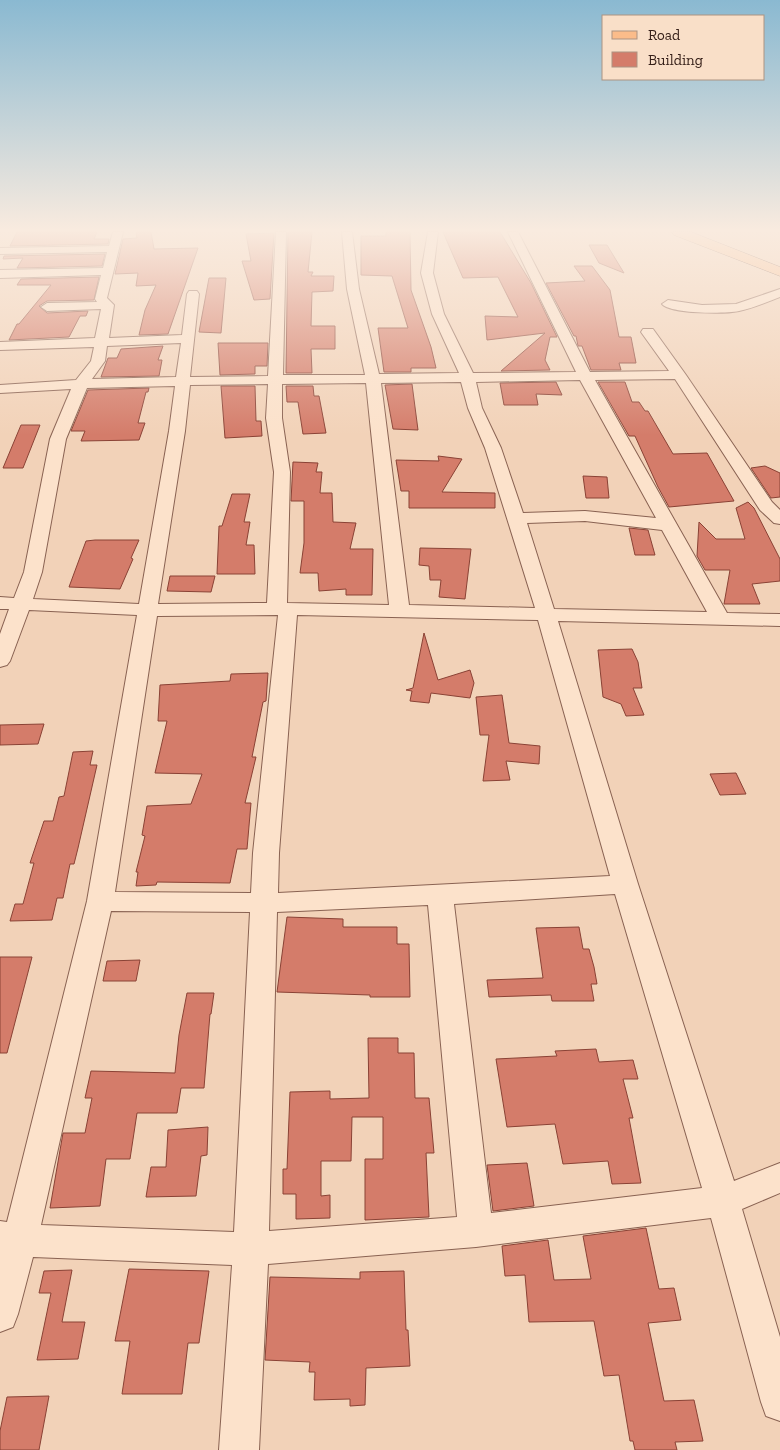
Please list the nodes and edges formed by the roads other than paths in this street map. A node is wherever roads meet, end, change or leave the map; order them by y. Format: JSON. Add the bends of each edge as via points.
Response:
{"nodes":[{"id":1,"x":102,"y":300,"type":"edge"},
{"id":2,"x":191,"y":300,"type":"edge"},
{"id":3,"x":278,"y":300,"type":"edge"},
{"id":4,"x":356,"y":300,"type":"edge"},
{"id":5,"x":434,"y":300,"type":"edge"},
{"id":6,"x":547,"y":300,"type":"edge"},
{"id":7,"x":761,"y":300,"type":"edge"},
{"id":8,"x":668,"y":304,"type":"dead end"},
{"id":9,"x":108,"y":306,"type":"junction"},
{"id":10,"x":47,"y":307,"type":"dead end"},
{"id":11,"x":742,"y":307,"type":"junction"},
{"id":12,"x":759,"y":317,"type":"dead end"},
{"id":13,"x":648,"y":332,"type":"dead end"},
{"id":14,"x":188,"y":339,"type":"junction"},
{"id":15,"x":100,"y":342,"type":"junction"},
{"id":16,"x":0,"y":346,"type":"edge"},
{"id":17,"x":584,"y":374,"type":"junction"},
{"id":18,"x":679,"y":374,"type":"junction"},
{"id":19,"x":467,"y":376,"type":"junction"},
{"id":20,"x":373,"y":378,"type":"junction"},
{"id":21,"x":275,"y":380,"type":"junction"},
{"id":22,"x":182,"y":381,"type":"junction"},
{"id":23,"x":81,"y":384,"type":"junction"},
{"id":24,"x":0,"y":389,"type":"edge"},
{"id":25,"x":516,"y":518,"type":"junction"},
{"id":26,"x":780,"y":519,"type":"edge"},
{"id":27,"x":668,"y":525,"type":"junction"},
{"id":28,"x":0,"y":603,"type":"edge"},
{"id":29,"x":21,"y":603,"type":"junction"},
{"id":30,"x":282,"y":609,"type":"junction"},
{"id":31,"x":149,"y":610,"type":"junction"},
{"id":32,"x":400,"y":610,"type":"junction"},
{"id":33,"x":546,"y":614,"type":"junction"},
{"id":34,"x":721,"y":619,"type":"junction"},
{"id":35,"x":780,"y":620,"type":"edge"},
{"id":36,"x":0,"y":660,"type":"edge"},
{"id":37,"x":625,"y":884,"type":"junction"},
{"id":38,"x":440,"y":895,"type":"junction"},
{"id":39,"x":100,"y":901,"type":"junction"},
{"id":40,"x":264,"y":903,"type":"junction"},
{"id":41,"x":780,"y":1178,"type":"edge"},
{"id":42,"x":723,"y":1201,"type":"junction"},
{"id":43,"x":476,"y":1231,"type":"junction"},
{"id":44,"x":10,"y":1239,"type":"edge"},
{"id":45,"x":251,"y":1249,"type":"junction"},
{"id":46,"x":0,"y":1314,"type":"edge"},
{"id":47,"x":770,"y":1331,"type":"edge"},
{"id":48,"x":780,"y":1402,"type":"edge"},
{"id":49,"x":239,"y":1450,"type":"edge"}],
"edges":[{"from":1,"to":9,"type":"street"},
{"from":2,"to":14,"type":"street"},
{"from":3,"to":21,"type":"street"},
{"from":4,"to":20,"type":"street"},
{"from":5,"to":19,"type":"street"},
{"from":6,"to":17,"type":"street"},
{"from":7,"to":11,"type":"street"},
{"from":8,"to":11,"type":"street","via":[[719,310]]},
{"from":9,"to":10,"type":"street"},
{"from":9,"to":15,"type":"street"},
{"from":11,"to":12,"type":"street"},
{"from":13,"to":18,"type":"street"},
{"from":14,"to":15,"type":"street"},
{"from":14,"to":22,"type":"street"},
{"from":15,"to":16,"type":"street"},
{"from":15,"to":23,"type":"street","via":[[98,361]]},
{"from":17,"to":18,"type":"street"},
{"from":17,"to":19,"type":"street"},
{"from":17,"to":27,"type":"street"},
{"from":18,"to":26,"type":"street","via":[[766,506]]},
{"from":19,"to":20,"type":"street"},
{"from":19,"to":25,"type":"street","via":[[475,408],[493,448]]},
{"from":20,"to":21,"type":"street"},
{"from":20,"to":32,"type":"street"},
{"from":21,"to":22,"type":"street"},
{"from":21,"to":30,"type":"street","via":[[274,418],[282,472]]},
{"from":22,"to":23,"type":"street"},
{"from":22,"to":31,"type":"street"},
{"from":23,"to":24,"type":"street"},
{"from":23,"to":29,"type":"street","via":[[58,439],[33,572]]},
{"from":25,"to":27,"type":"street","via":[[585,516]]},
{"from":25,"to":33,"type":"street"},
{"from":27,"to":34,"type":"street"},
{"from":28,"to":29,"type":"street"},
{"from":29,"to":31,"type":"street"},
{"from":29,"to":36,"type":"street"},
{"from":30,"to":31,"type":"street"},
{"from":30,"to":32,"type":"street"},
{"from":30,"to":40,"type":"street"},
{"from":31,"to":39,"type":"street"},
{"from":32,"to":33,"type":"street"},
{"from":33,"to":34,"type":"street"},
{"from":33,"to":37,"type":"street"},
{"from":34,"to":35,"type":"street"},
{"from":37,"to":38,"type":"street"},
{"from":37,"to":42,"type":"street"},
{"from":38,"to":40,"type":"street"},
{"from":38,"to":43,"type":"street"},
{"from":39,"to":40,"type":"street"},
{"from":39,"to":44,"type":"street"},
{"from":40,"to":45,"type":"street"},
{"from":41,"to":42,"type":"street"},
{"from":42,"to":43,"type":"street"},
{"from":42,"to":47,"type":"street"},
{"from":43,"to":45,"type":"street"},
{"from":44,"to":45,"type":"street"},
{"from":44,"to":46,"type":"street"},
{"from":45,"to":49,"type":"street"},
{"from":47,"to":48,"type":"street"}]}
